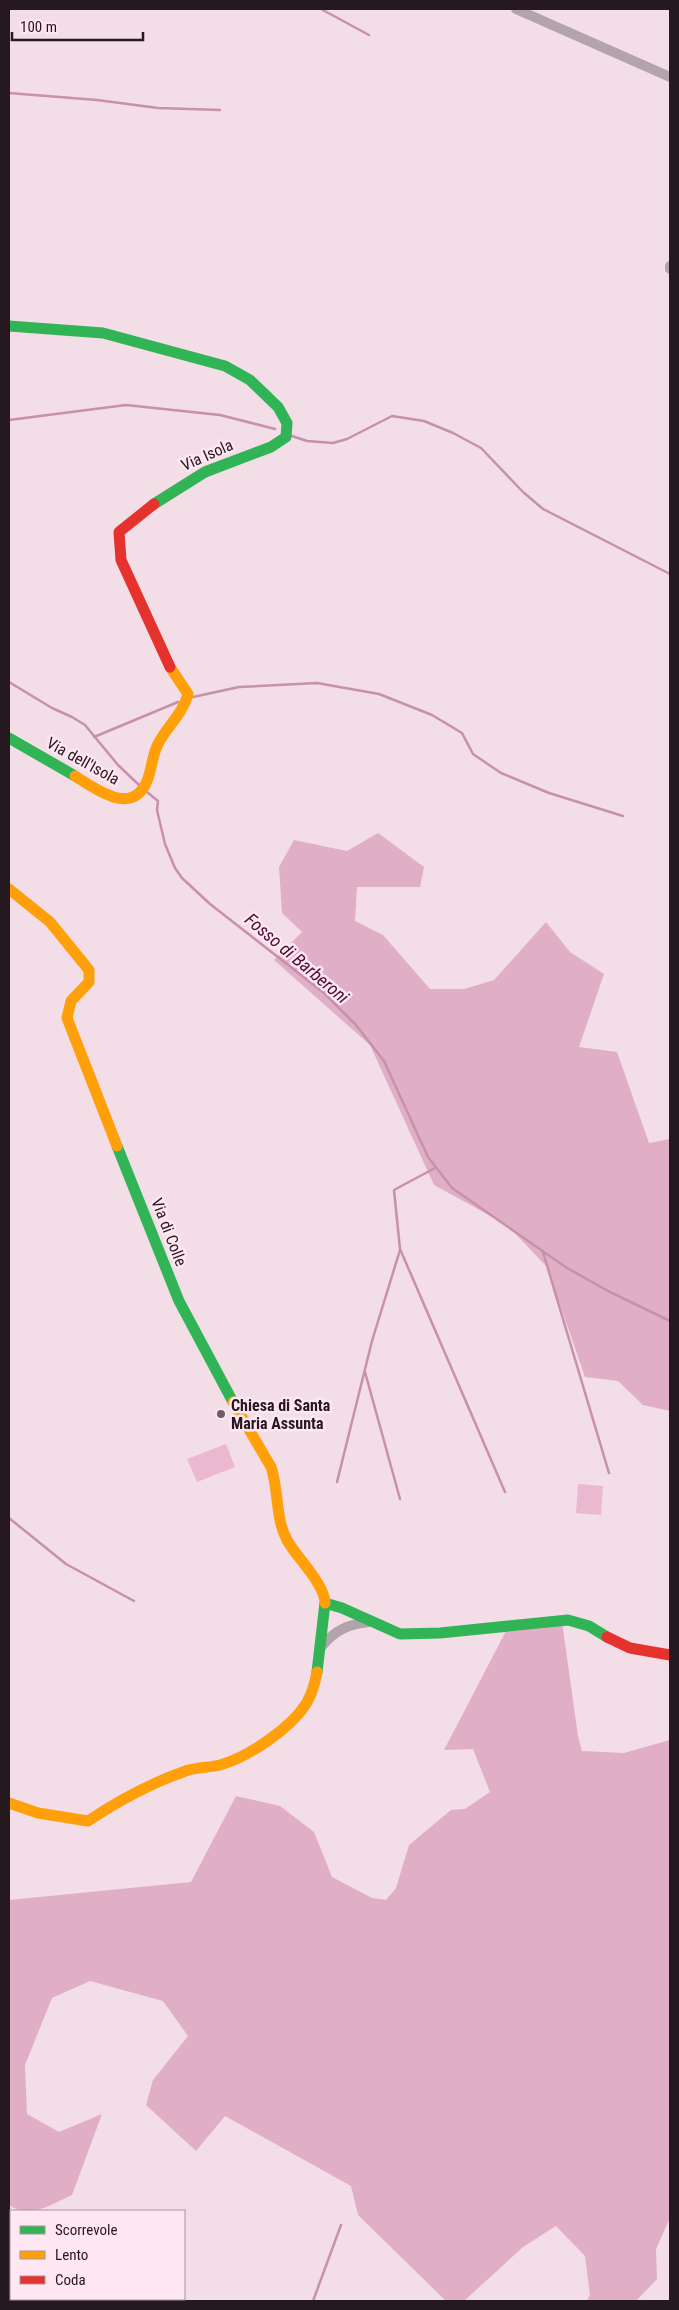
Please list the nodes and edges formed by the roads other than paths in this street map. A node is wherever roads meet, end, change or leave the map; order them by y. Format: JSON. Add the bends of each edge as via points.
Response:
{"nodes":[{"id":1,"x":516,"y":9,"type":"edge"},
{"id":2,"x":670,"y":77,"type":"edge"},
{"id":3,"x":9,"y":326,"type":"edge"},
{"id":4,"x":9,"y":738,"type":"edge"},
{"id":5,"x":143,"y":789,"type":"joint"},
{"id":6,"x":9,"y":889,"type":"edge"},
{"id":7,"x":325,"y":1603,"type":"junction"},
{"id":8,"x":372,"y":1622,"type":"junction"},
{"id":9,"x":321,"y":1647,"type":"junction"},
{"id":10,"x":670,"y":1655,"type":"edge"},
{"id":11,"x":9,"y":1803,"type":"edge"}],
"edges":[{"from":1,"to":2,"type":"street"},
{"from":3,"to":5,"type":"street","name":"Via Isola","via":[[103,333],[225,366],[250,380],[278,407],[287,422],[286,437],[276,445],[220,465],[182,484],[119,532],[121,560],[173,673],[188,694],[186,704],[156,745]]},
{"from":4,"to":5,"type":"street","name":"Via dell'Isola","via":[[112,798],[131,798]]},
{"from":6,"to":7,"type":"street","name":"Via di Colle","via":[[50,922],[89,970],[89,982],[66,1010],[68,1025],[179,1302],[271,1467],[286,1539],[318,1585]]},
{"from":7,"to":8,"type":"street"},
{"from":7,"to":9,"type":"street"},
{"from":8,"to":9,"type":"street","via":[[345,1626]]},
{"from":8,"to":10,"type":"street","via":[[400,1634],[568,1620],[592,1626],[616,1643],[634,1650]]},
{"from":9,"to":11,"type":"street","via":[[320,1663],[306,1703],[284,1729],[221,1765],[184,1771],[116,1802],[88,1821],[38,1813]]}]}
